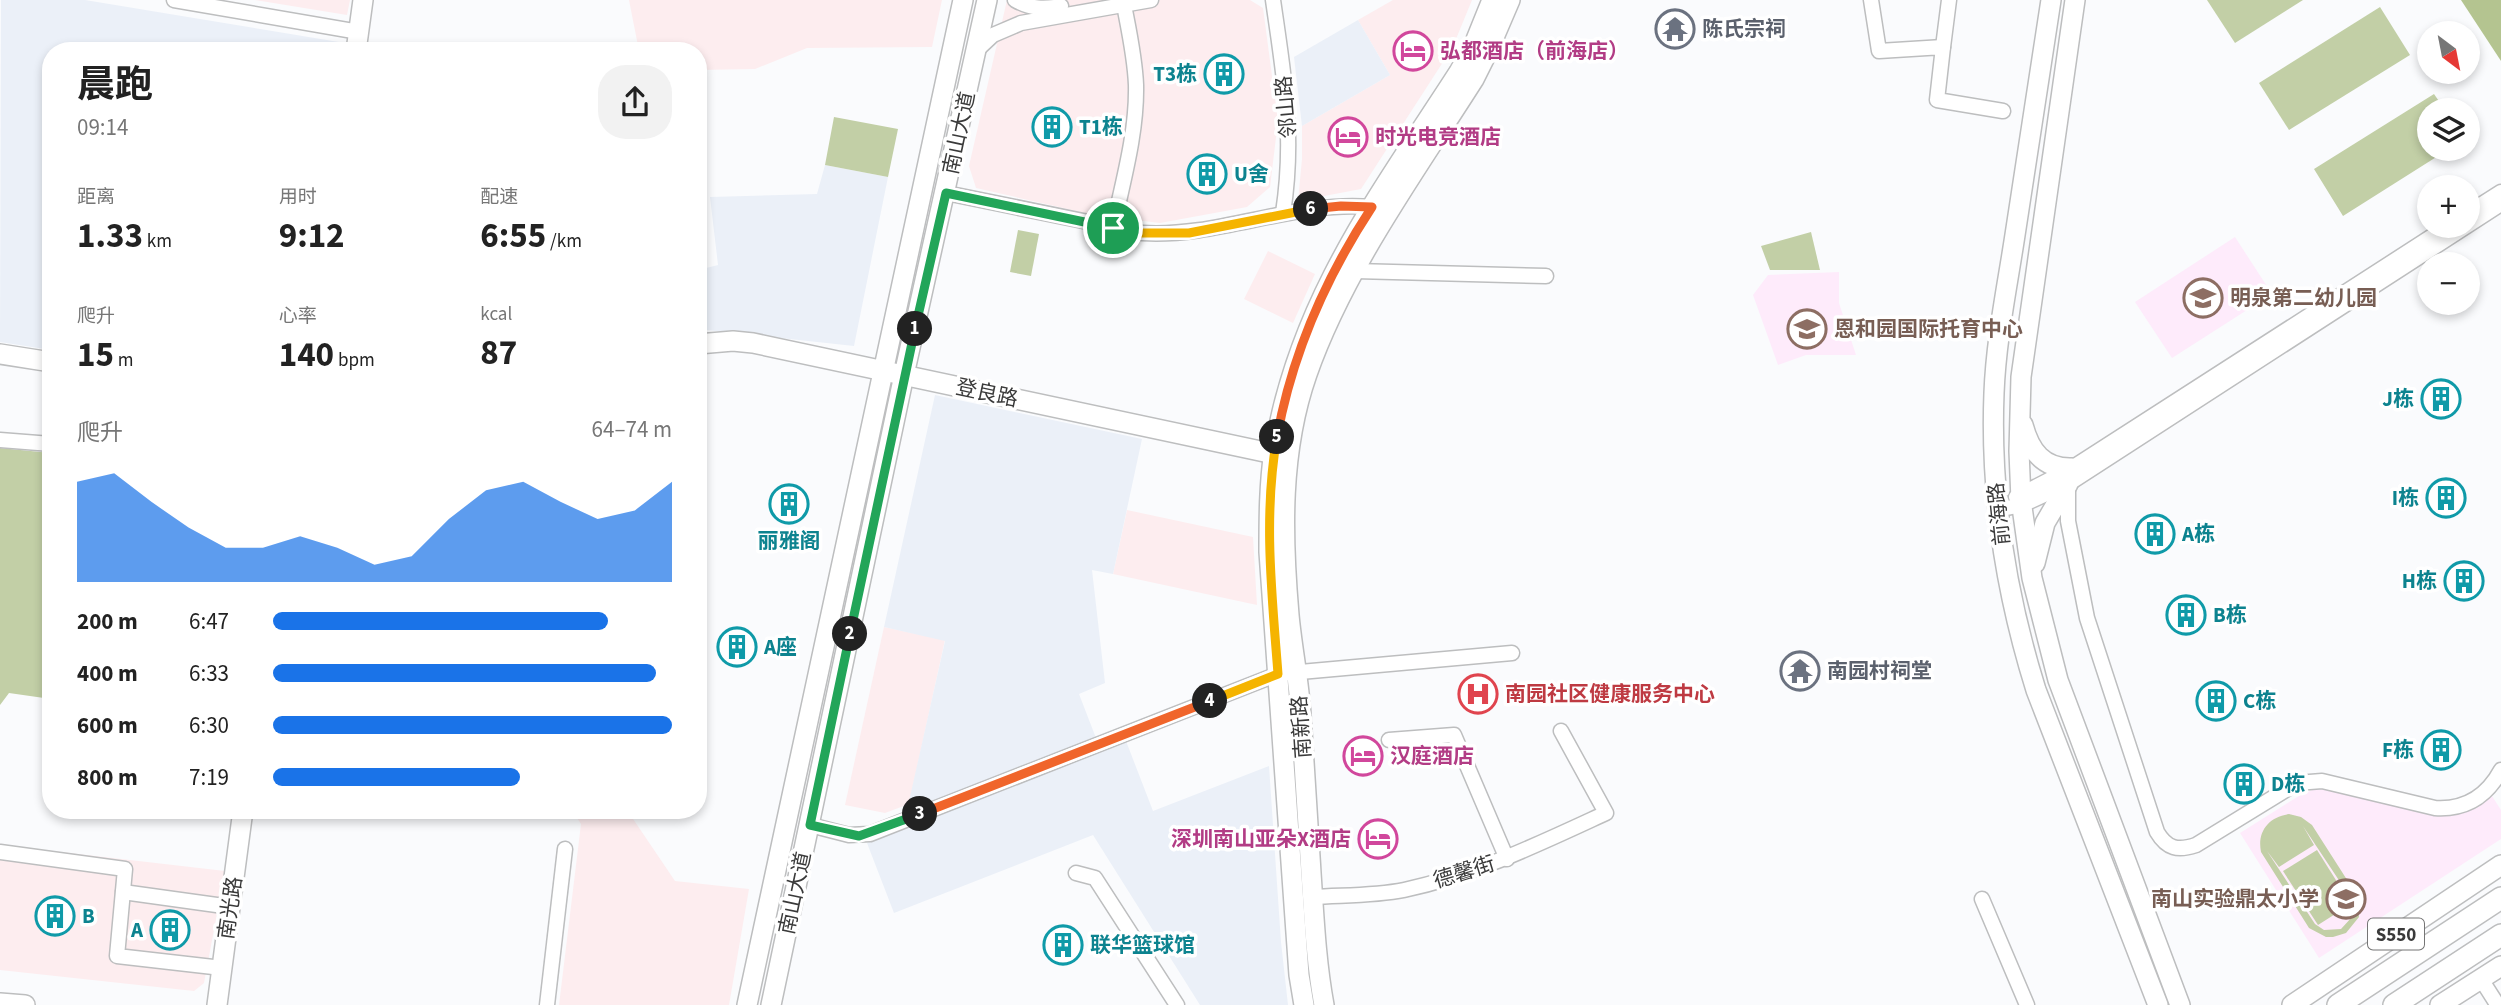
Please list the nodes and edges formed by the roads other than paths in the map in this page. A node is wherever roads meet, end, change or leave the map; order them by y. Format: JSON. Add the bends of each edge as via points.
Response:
{"nodes":[{"id":1,"x":181,"y":0,"type":"edge"},
{"id":2,"x":363,"y":0,"type":"edge"},
{"id":3,"x":963,"y":0,"type":"edge"},
{"id":4,"x":987,"y":0,"type":"edge"},
{"id":5,"x":1016,"y":0,"type":"edge"},
{"id":6,"x":1097,"y":0,"type":"edge"},
{"id":7,"x":1151,"y":0,"type":"edge"},
{"id":8,"x":1273,"y":0,"type":"edge"},
{"id":9,"x":1492,"y":0,"type":"edge"},
{"id":10,"x":1510,"y":0,"type":"edge"},
{"id":11,"x":1871,"y":0,"type":"edge"},
{"id":12,"x":1949,"y":0,"type":"edge"},
{"id":13,"x":2051,"y":0,"type":"edge"},
{"id":14,"x":2075,"y":0,"type":"edge"},
{"id":15,"x":1124,"y":5,"type":"junction"},
{"id":16,"x":358,"y":41,"type":"edge"},
{"id":17,"x":1943,"y":47,"type":"junction"},
{"id":18,"x":977,"y":50,"type":"junction"},
{"id":19,"x":1466,"y":75,"type":"junction"},
{"id":20,"x":2003,"y":111,"type":"dead end"},
{"id":21,"x":2501,"y":192,"type":"edge"},
{"id":22,"x":946,"y":193,"type":"junction"},
{"id":23,"x":2501,"y":204,"type":"edge"},
{"id":24,"x":2480,"y":205,"type":"edge"},
{"id":25,"x":1372,"y":207,"type":"junction"},
{"id":26,"x":1283,"y":214,"type":"junction"},
{"id":27,"x":1113,"y":228,"type":"junction"},
{"id":28,"x":2430,"y":238,"type":"edge"},
{"id":29,"x":1355,"y":271,"type":"junction"},
{"id":30,"x":1546,"y":276,"type":"dead end"},
{"id":31,"x":707,"y":343,"type":"edge"},
{"id":32,"x":0,"y":354,"type":"edge"},
{"id":33,"x":42,"y":361,"type":"edge"},
{"id":34,"x":884,"y":371,"type":"junction"},
{"id":35,"x":904,"y":375,"type":"junction"},
{"id":36,"x":2019,"y":410,"type":"junction"},
{"id":37,"x":0,"y":440,"type":"edge"},
{"id":38,"x":42,"y":443,"type":"edge"},
{"id":39,"x":1274,"y":454,"type":"junction"},
{"id":40,"x":2070,"y":476,"type":"junction"},
{"id":41,"x":2022,"y":500,"type":"junction"},
{"id":42,"x":1997,"y":510,"type":"junction"},
{"id":43,"x":2032,"y":578,"type":"junction"},
{"id":44,"x":1512,"y":653,"type":"dead end"},
{"id":45,"x":1287,"y":673,"type":"junction"},
{"id":46,"x":1561,"y":731,"type":"dead end"},
{"id":47,"x":1389,"y":740,"type":"dead end"},
{"id":48,"x":2501,"y":770,"type":"edge"},
{"id":49,"x":242,"y":819,"type":"edge"},
{"id":50,"x":810,"y":825,"type":"junction"},
{"id":51,"x":565,"y":849,"type":"dead end"},
{"id":52,"x":0,"y":852,"type":"edge"},
{"id":53,"x":1507,"y":859,"type":"junction"},
{"id":54,"x":2501,"y":865,"type":"edge"},
{"id":55,"x":1076,"y":873,"type":"dead end"},
{"id":56,"x":123,"y":892,"type":"junction"},
{"id":57,"x":1313,"y":897,"type":"junction"},
{"id":58,"x":2501,"y":898,"type":"edge"},
{"id":59,"x":1982,"y":899,"type":"dead end"},
{"id":60,"x":231,"y":907,"type":"junction"},
{"id":61,"x":2501,"y":935,"type":"edge"},
{"id":62,"x":2501,"y":966,"type":"edge"},
{"id":63,"x":222,"y":968,"type":"junction"},
{"id":64,"x":2481,"y":979,"type":"junction"},
{"id":65,"x":2180,"y":1000,"type":"edge"},
{"id":66,"x":2495,"y":1001,"type":"dead end"},
{"id":67,"x":747,"y":1002,"type":"edge"},
{"id":68,"x":0,"y":1003,"type":"edge"},
{"id":69,"x":2157,"y":1003,"type":"edge"},
{"id":70,"x":24,"y":1005,"type":"edge"},
{"id":71,"x":217,"y":1005,"type":"edge"},
{"id":72,"x":547,"y":1005,"type":"edge"},
{"id":73,"x":771,"y":1005,"type":"edge"},
{"id":74,"x":1177,"y":1005,"type":"edge"},
{"id":75,"x":1304,"y":1005,"type":"edge"},
{"id":76,"x":1324,"y":1005,"type":"edge"},
{"id":77,"x":2027,"y":1005,"type":"edge"},
{"id":78,"x":2291,"y":1005,"type":"edge"},
{"id":79,"x":2337,"y":1005,"type":"edge"},
{"id":80,"x":2394,"y":1005,"type":"edge"},
{"id":81,"x":2440,"y":1005,"type":"edge"}],
"edges":[{"from":1,"to":16,"type":"street"},
{"from":2,"to":16,"type":"main road"},
{"from":3,"to":34,"type":"main road","name":"南山大道"},
{"from":4,"to":18,"type":"main road","name":"南山大道"},
{"from":5,"to":6,"type":"street","via":[[1046,9]]},
{"from":7,"to":15,"type":"street"},
{"from":8,"to":26,"type":"street","name":"邻山路","via":[[1289,115]]},
{"from":9,"to":19,"type":"main road","name":"南新路"},
{"from":10,"to":19,"type":"main road","name":"南新路","via":[[1489,50]]},
{"from":11,"to":17,"type":"street","via":[[1879,51]]},
{"from":12,"to":17,"type":"street"},
{"from":13,"to":42,"type":"main road","name":"前海路","via":[[1997,356],[1993,425]]},
{"from":14,"to":36,"type":"main road","name":"前海路","via":[[2027,324]]},
{"from":15,"to":18,"type":"street","via":[[1021,23],[993,35]]},
{"from":15,"to":27,"type":"street","via":[[1136,104]]},
{"from":17,"to":20,"type":"street","via":[[1937,100]]},
{"from":18,"to":22,"type":"main road","name":"南山大道"},
{"from":19,"to":25,"type":"main road","name":"南新路"},
{"from":19,"to":29,"type":"main road","name":"南新路"},
{"from":21,"to":24,"type":"street"},
{"from":22,"to":27,"type":"street"},
{"from":22,"to":35,"type":"main road","name":"南山大道"},
{"from":23,"to":40,"type":"street"},
{"from":25,"to":26,"type":"street"},
{"from":25,"to":39,"type":"main road","name":"南新路","via":[[1343,252],[1309,325],[1288,388]]},
{"from":26,"to":27,"type":"street","via":[[1189,233]]},
{"from":28,"to":40,"type":"street"},
{"from":29,"to":30,"type":"street"},
{"from":29,"to":45,"type":"main road","name":"南新路","via":[[1307,373],[1290,440],[1286,477]]},
{"from":31,"to":34,"type":"main road","name":"登良路","via":[[753,343]]},
{"from":32,"to":33,"type":"main road"},
{"from":34,"to":35,"type":"main road","name":"登良路"},
{"from":34,"to":67,"type":"main road","name":"南山大道"},
{"from":35,"to":39,"type":"main road","name":"登良路"},
{"from":35,"to":50,"type":"main road","name":"南山大道"},
{"from":36,"to":40,"type":"main road","via":[[2035,454]]},
{"from":36,"to":41,"type":"main road","name":"前海路"},
{"from":37,"to":38,"type":"street"},
{"from":39,"to":45,"type":"main road","name":"南新路","via":[[1269,552]]},
{"from":40,"to":41,"type":"street"},
{"from":40,"to":43,"type":"main road","via":[[2045,523]]},
{"from":40,"to":48,"type":"street","via":[[2068,521],[2087,618],[2157,832],[2174,849],[2196,845],[2297,783],[2322,782],[2448,809],[2463,806],[2487,791]]},
{"from":41,"to":42,"type":"street"},
{"from":41,"to":43,"type":"main road","name":"前海路"},
{"from":42,"to":69,"type":"main road","name":"前海路","via":[[2009,583],[2036,690]]},
{"from":43,"to":65,"type":"main road","name":"前海路","via":[[2069,712]]},
{"from":44,"to":45,"type":"street"},
{"from":45,"to":50,"type":"street","via":[[870,834],[849,835]]},
{"from":45,"to":57,"type":"main road","name":"南新路"},
{"from":45,"to":75,"type":"main road","name":"南新路"},
{"from":46,"to":53,"type":"street","name":"德馨街","via":[[1606,813]]},
{"from":47,"to":53,"type":"street","via":[[1454,735]]},
{"from":49,"to":60,"type":"main road","name":"南光路"},
{"from":50,"to":73,"type":"main road","name":"南山大道"},
{"from":51,"to":72,"type":"street"},
{"from":52,"to":56,"type":"street","via":[[125,869]]},
{"from":53,"to":57,"type":"street","name":"德馨街","via":[[1408,889]]},
{"from":54,"to":78,"type":"main road","number":"S550"},
{"from":55,"to":74,"type":"street","via":[[1095,878]]},
{"from":56,"to":60,"type":"street"},
{"from":56,"to":63,"type":"street","via":[[117,956]]},
{"from":57,"to":76,"type":"main road","name":"南新路"},
{"from":58,"to":79,"type":"highway","number":"S550"},
{"from":59,"to":77,"type":"street"},
{"from":60,"to":63,"type":"main road","name":"南光路"},
{"from":61,"to":80,"type":"highway","number":"S550"},
{"from":62,"to":64,"type":"main road"},
{"from":63,"to":71,"type":"main road","name":"南光路"},
{"from":64,"to":66,"type":"street"},
{"from":64,"to":81,"type":"main road"},
{"from":68,"to":70,"type":"main road"}]}
